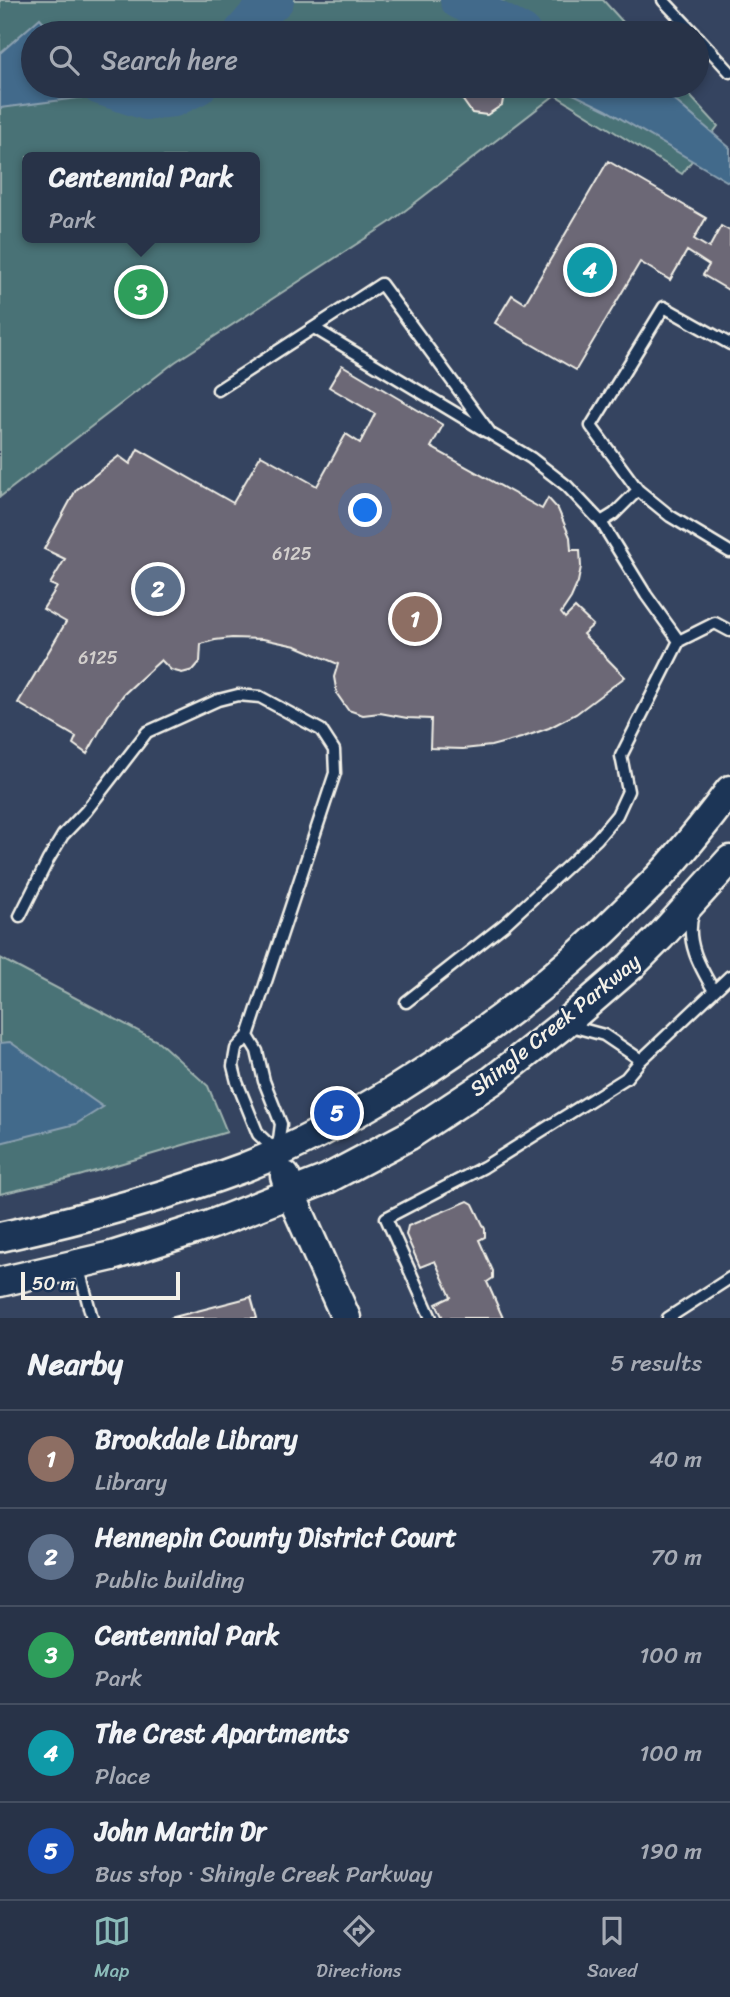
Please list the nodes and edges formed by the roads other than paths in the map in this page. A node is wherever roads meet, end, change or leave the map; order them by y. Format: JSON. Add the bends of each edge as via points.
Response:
{"nodes":[{"id":1,"x":663,"y":0,"type":"edge"},
{"id":2,"x":682,"y":21,"type":"edge"},
{"id":3,"x":709,"y":50,"type":"edge"},
{"id":4,"x":730,"y":72,"type":"edge"},
{"id":5,"x":314,"y":328,"type":"junction"},
{"id":6,"x":730,"y":344,"type":"edge"},
{"id":7,"x":218,"y":390,"type":"dead end"},
{"id":8,"x":491,"y":434,"type":"junction"},
{"id":9,"x":638,"y":490,"type":"junction"},
{"id":10,"x":601,"y":522,"type":"junction"},
{"id":11,"x":730,"y":552,"type":"edge"},
{"id":12,"x":730,"y":631,"type":"edge"},
{"id":13,"x":679,"y":641,"type":"junction"},
{"id":14,"x":730,"y":790,"type":"edge"},
{"id":15,"x":730,"y":860,"type":"edge"},
{"id":16,"x":697,"y":898,"type":"junction"},
{"id":17,"x":20,"y":916,"type":"dead end"},
{"id":18,"x":730,"y":976,"type":"edge"},
{"id":19,"x":714,"y":991,"type":"junction"},
{"id":20,"x":406,"y":1002,"type":"dead end"},
{"id":21,"x":564,"y":1024,"type":"junction"},
{"id":22,"x":248,"y":1036,"type":"junction"},
{"id":23,"x":641,"y":1060,"type":"junction"},
{"id":24,"x":278,"y":1152,"type":"junction"},
{"id":25,"x":290,"y":1192,"type":"junction"},
{"id":26,"x":0,"y":1237,"type":"edge"},
{"id":27,"x":78,"y":1264,"type":"junction"},
{"id":28,"x":730,"y":1278,"type":"edge"},
{"id":29,"x":0,"y":1282,"type":"edge"},
{"id":30,"x":92,"y":1318,"type":"edge"},
{"id":31,"x":346,"y":1318,"type":"edge"},
{"id":32,"x":431,"y":1318,"type":"edge"},
{"id":33,"x":668,"y":1318,"type":"edge"}],
"edges":[{"from":1,"to":2,"type":"lane"},
{"from":3,"to":4,"type":"lane"},
{"from":5,"to":7,"type":"lane"},
{"from":5,"to":8,"type":"lane"},
{"from":5,"to":8,"type":"lane","via":[[381,284]]},
{"from":6,"to":9,"type":"lane","via":[[664,307],[592,426]]},
{"from":8,"to":10,"type":"lane","via":[[567,486]]},
{"from":9,"to":10,"type":"lane"},
{"from":9,"to":11,"type":"lane","via":[[670,516]]},
{"from":10,"to":13,"type":"lane"},
{"from":12,"to":13,"type":"lane","via":[[715,623]]},
{"from":13,"to":20,"type":"lane","via":[[621,756],[628,791],[617,815],[505,924]]},
{"from":14,"to":24,"type":"street","name":"Shingle Creek Parkway","via":[[668,867],[529,998],[381,1099]]},
{"from":15,"to":16,"type":"street","name":"Shingle Creek Parkway"},
{"from":16,"to":19,"type":"lane","via":[[689,928],[693,949]]},
{"from":16,"to":21,"type":"street","name":"Shingle Creek Parkway","via":[[631,966]]},
{"from":17,"to":22,"type":"lane","via":[[63,835],[147,732],[238,695],[260,698],[321,730],[334,750],[335,774]]},
{"from":18,"to":19,"type":"lane"},
{"from":19,"to":23,"type":"lane"},
{"from":21,"to":23,"type":"lane","via":[[604,1035]]},
{"from":21,"to":25,"type":"street","name":"Shingle Creek Parkway","via":[[493,1080],[408,1136],[327,1179]]},
{"from":22,"to":24,"type":"lane","via":[[281,1124]]},
{"from":22,"to":24,"type":"lane","via":[[236,1049],[233,1066],[237,1082],[258,1135]]},
{"from":23,"to":32,"type":"lane","via":[[626,1078],[484,1167],[386,1218]]},
{"from":24,"to":25,"type":"street"},
{"from":24,"to":26,"type":"street","name":"Shingle Creek Parkway","via":[[109,1212]]},
{"from":25,"to":27,"type":"street","name":"Shingle Creek Parkway","via":[[210,1225]]},
{"from":25,"to":31,"type":"street"},
{"from":27,"to":29,"type":"street","name":"Shingle Creek Parkway"},
{"from":27,"to":30,"type":"lane"},
{"from":28,"to":33,"type":"lane"}]}
